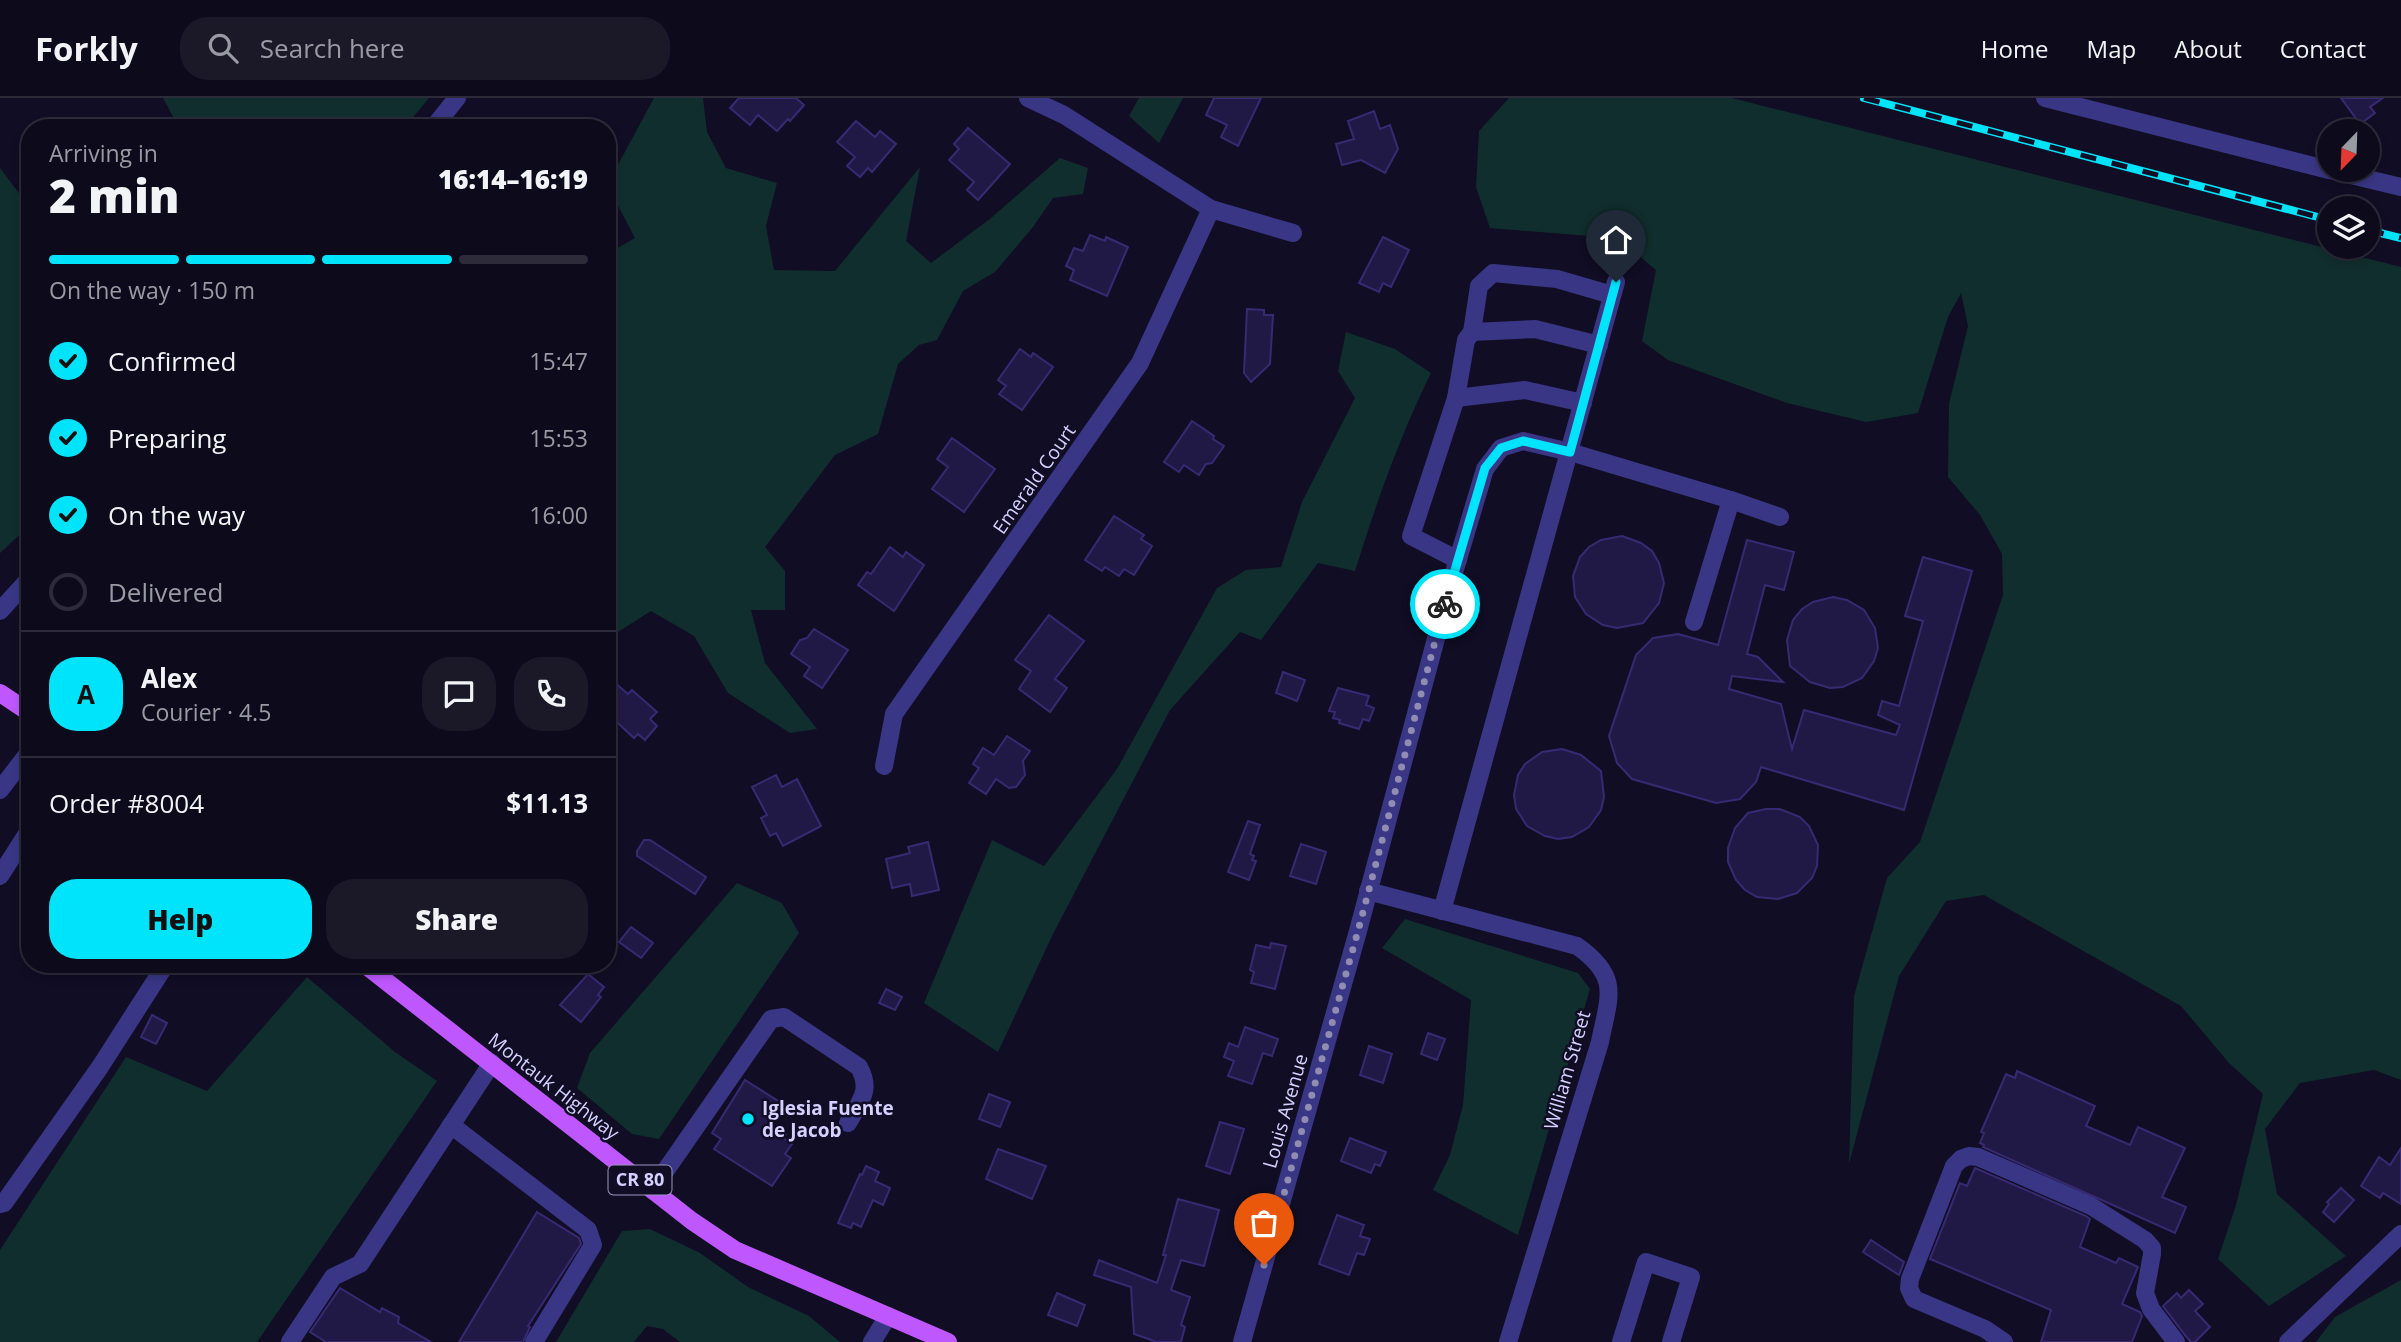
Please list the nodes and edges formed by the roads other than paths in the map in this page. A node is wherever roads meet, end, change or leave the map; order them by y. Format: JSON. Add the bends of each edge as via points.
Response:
{"nodes":[{"id":1,"x":457,"y":98,"type":"edge"},
{"id":2,"x":1028,"y":98,"type":"edge"},
{"id":3,"x":2045,"y":98,"type":"edge"},
{"id":4,"x":440,"y":119,"type":"edge"},
{"id":5,"x":2317,"y":167,"type":"edge"},
{"id":6,"x":2380,"y":182,"type":"edge"},
{"id":7,"x":2401,"y":187,"type":"edge"},
{"id":8,"x":1211,"y":209,"type":"junction"},
{"id":9,"x":1293,"y":233,"type":"dead end"},
{"id":10,"x":1472,"y":332,"type":"junction"},
{"id":11,"x":1599,"y":345,"type":"junction"},
{"id":12,"x":1456,"y":398,"type":"junction"},
{"id":13,"x":1583,"y":403,"type":"junction"},
{"id":14,"x":1570,"y":452,"type":"junction"},
{"id":15,"x":1731,"y":500,"type":"junction"},
{"id":16,"x":1780,"y":517,"type":"dead end"},
{"id":17,"x":1458,"y":560,"type":"junction"},
{"id":18,"x":21,"y":588,"type":"edge"},
{"id":19,"x":0,"y":611,"type":"edge"},
{"id":20,"x":1694,"y":622,"type":"dead end"},
{"id":21,"x":0,"y":693,"type":"edge"},
{"id":22,"x":21,"y":707,"type":"edge"},
{"id":23,"x":21,"y":763,"type":"edge"},
{"id":24,"x":884,"y":766,"type":"dead end"},
{"id":25,"x":0,"y":790,"type":"edge"},
{"id":26,"x":21,"y":843,"type":"edge"},
{"id":27,"x":0,"y":876,"type":"edge"},
{"id":28,"x":1368,"y":891,"type":"junction"},
{"id":29,"x":1442,"y":911,"type":"junction"},
{"id":30,"x":160,"y":973,"type":"edge"},
{"id":31,"x":376,"y":973,"type":"edge"},
{"id":32,"x":492,"y":1063,"type":"junction"},
{"id":33,"x":848,"y":1123,"type":"dead end"},
{"id":34,"x":451,"y":1125,"type":"junction"},
{"id":35,"x":652,"y":1190,"type":"junction"},
{"id":36,"x":0,"y":1204,"type":"edge"},
{"id":37,"x":2401,"y":1234,"type":"edge"},
{"id":38,"x":887,"y":1317,"type":"junction"},
{"id":39,"x":296,"y":1339,"type":"edge"},
{"id":40,"x":534,"y":1342,"type":"edge"},
{"id":41,"x":872,"y":1342,"type":"edge"},
{"id":42,"x":948,"y":1342,"type":"edge"},
{"id":43,"x":1242,"y":1342,"type":"edge"},
{"id":44,"x":1508,"y":1342,"type":"edge"},
{"id":45,"x":1621,"y":1342,"type":"edge"},
{"id":46,"x":1671,"y":1342,"type":"edge"},
{"id":47,"x":2004,"y":1342,"type":"edge"},
{"id":48,"x":2176,"y":1342,"type":"edge"},
{"id":49,"x":2288,"y":1342,"type":"edge"}],
"edges":[{"from":1,"to":4,"type":"street"},
{"from":2,"to":8,"type":"street","via":[[1064,115]]},
{"from":3,"to":5,"type":"street"},
{"from":6,"to":7,"type":"street"},
{"from":8,"to":9,"type":"street"},
{"from":8,"to":24,"type":"street","name":"Emerald Court","via":[[1140,363],[894,714]]},
{"from":10,"to":11,"type":"street","via":[[1535,329]]},
{"from":10,"to":11,"type":"street","via":[[1479,286],[1493,273],[1557,279],[1614,289]]},
{"from":10,"to":12,"type":"street","via":[[1466,340]]},
{"from":11,"to":13,"type":"street"},
{"from":12,"to":13,"type":"street","via":[[1525,390]]},
{"from":12,"to":17,"type":"street","via":[[1411,536]]},
{"from":13,"to":14,"type":"street"},
{"from":14,"to":15,"type":"street","name":"Louis Avenue"},
{"from":14,"to":17,"type":"street","name":"Louis Avenue","via":[[1523,441],[1501,448],[1485,468]]},
{"from":14,"to":29,"type":"street"},
{"from":15,"to":16,"type":"street","name":"Louis Avenue"},
{"from":15,"to":20,"type":"street"},
{"from":17,"to":28,"type":"street","name":"Louis Avenue"},
{"from":18,"to":19,"type":"street"},
{"from":21,"to":22,"type":"main road"},
{"from":23,"to":25,"type":"street"},
{"from":26,"to":27,"type":"street"},
{"from":28,"to":29,"type":"street","name":"William Street"},
{"from":28,"to":43,"type":"street","name":"Louis Avenue"},
{"from":29,"to":44,"type":"street","name":"William Street","via":[[1577,946],[1596,959],[1610,994],[1600,1042]]},
{"from":30,"to":36,"type":"street","via":[[100,1067]]},
{"from":31,"to":32,"type":"main road","name":"Montauk Highway","number":"CR 80"},
{"from":32,"to":34,"type":"street"},
{"from":32,"to":35,"type":"main road","name":"Montauk Highway","number":"CR 80"},
{"from":33,"to":35,"type":"street","via":[[866,1090],[859,1067],[784,1017],[771,1019]]},
{"from":34,"to":39,"type":"street","via":[[360,1264],[333,1277]]},
{"from":34,"to":40,"type":"street","via":[[588,1230],[593,1245]]},
{"from":35,"to":38,"type":"main road","name":"Montauk Highway","number":"CR 80","via":[[735,1250]]},
{"from":37,"to":49,"type":"street"},
{"from":38,"to":41,"type":"street"},
{"from":38,"to":42,"type":"main road","name":"Montauk Highway","number":"CR 80"},
{"from":45,"to":46,"type":"street","via":[[1646,1262],[1691,1277]]},
{"from":47,"to":48,"type":"street","via":[[1985,1329],[1914,1299],[1909,1288],[1954,1166],[1969,1156],[2091,1206],[2145,1240],[2152,1254],[2145,1293]]}]}
